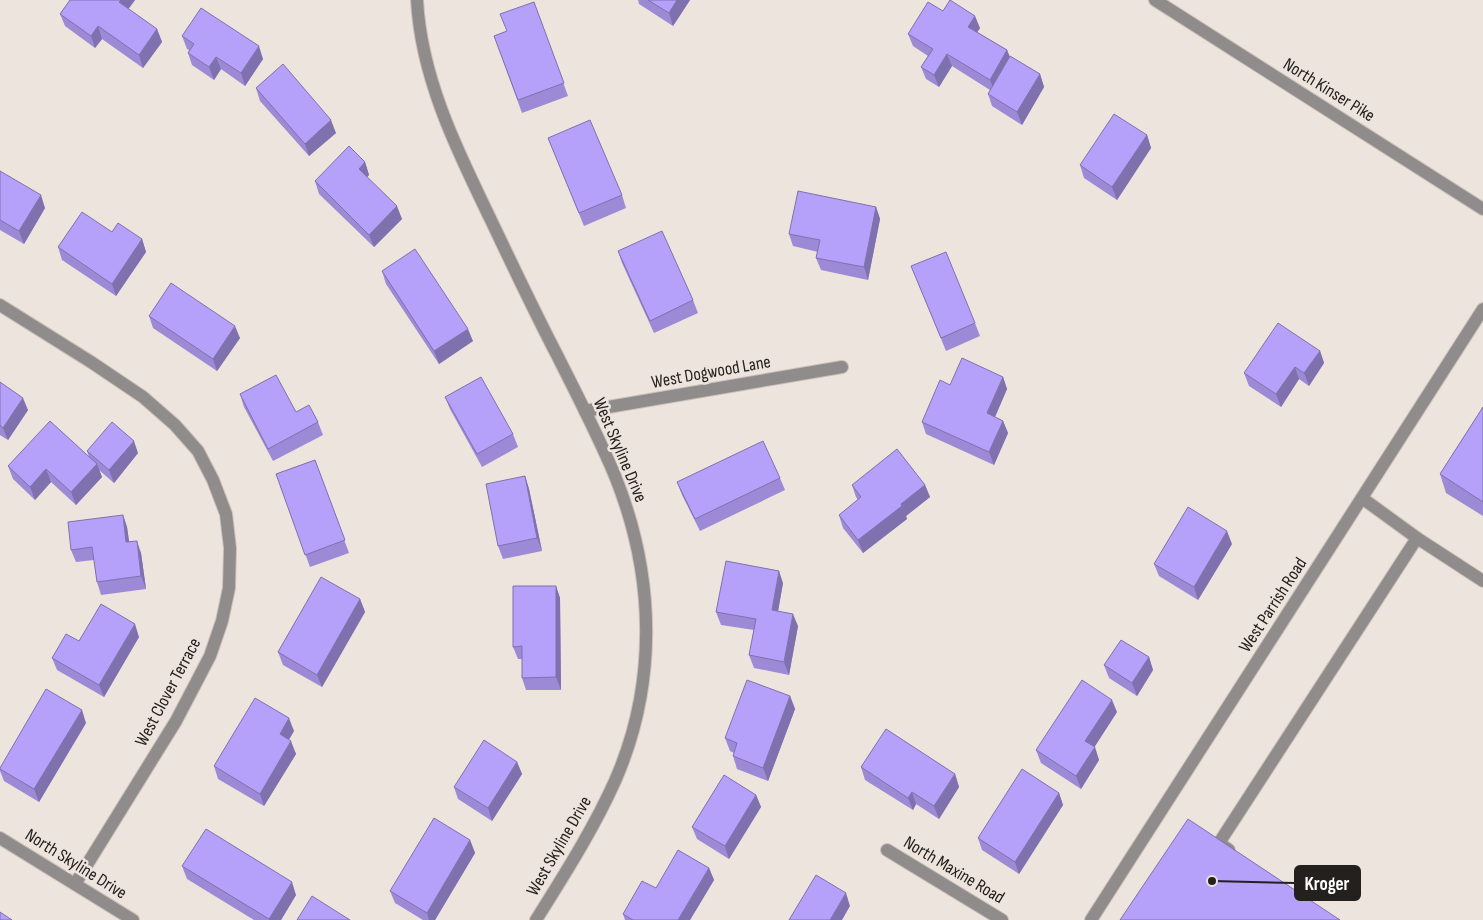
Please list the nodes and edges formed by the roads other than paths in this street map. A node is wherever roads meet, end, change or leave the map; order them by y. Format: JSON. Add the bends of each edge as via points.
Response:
{"nodes":[{"id":1,"x":417,"y":0,"type":"edge"},
{"id":2,"x":1155,"y":0,"type":"edge"},
{"id":3,"x":1483,"y":209,"type":"edge"},
{"id":4,"x":0,"y":305,"type":"edge"},
{"id":5,"x":1483,"y":309,"type":"edge"},
{"id":6,"x":842,"y":367,"type":"dead end"},
{"id":7,"x":585,"y":410,"type":"junction"},
{"id":8,"x":1362,"y":498,"type":"junction"},
{"id":9,"x":1417,"y":538,"type":"junction"},
{"id":10,"x":1483,"y":581,"type":"edge"},
{"id":11,"x":0,"y":838,"type":"edge"},
{"id":12,"x":887,"y":850,"type":"dead end"},
{"id":13,"x":1241,"y":858,"type":"edge"},
{"id":14,"x":75,"y":884,"type":"junction"},
{"id":15,"x":133,"y":920,"type":"edge"},
{"id":16,"x":536,"y":920,"type":"edge"},
{"id":17,"x":1002,"y":920,"type":"edge"},
{"id":18,"x":1092,"y":920,"type":"edge"}],
"edges":[{"from":1,"to":7,"type":"street","name":"West Skyline Drive","via":[[426,60],[442,111],[471,179]]},
{"from":2,"to":3,"type":"street","name":"North Kinser Pike"},
{"from":4,"to":14,"type":"street","name":"West Clover Terrace","via":[[136,392],[175,425],[198,451],[226,514],[230,548],[229,588],[210,656],[176,720]]},
{"from":5,"to":8,"type":"street","name":"West Parrish Road"},
{"from":6,"to":7,"type":"street","name":"West Dogwood Lane"},
{"from":7,"to":16,"type":"street","name":"West Skyline Drive","via":[[615,476],[638,548],[647,613],[645,674],[628,745],[615,781],[586,838]]},
{"from":8,"to":9,"type":"street"},
{"from":8,"to":18,"type":"street","name":"West Parrish Road"},
{"from":9,"to":10,"type":"street"},
{"from":9,"to":13,"type":"street","via":[[1219,843]]},
{"from":11,"to":14,"type":"street","name":"North Skyline Drive"},
{"from":12,"to":17,"type":"street","name":"North Maxine Road"},
{"from":14,"to":15,"type":"street","name":"North Skyline Drive"}]}
